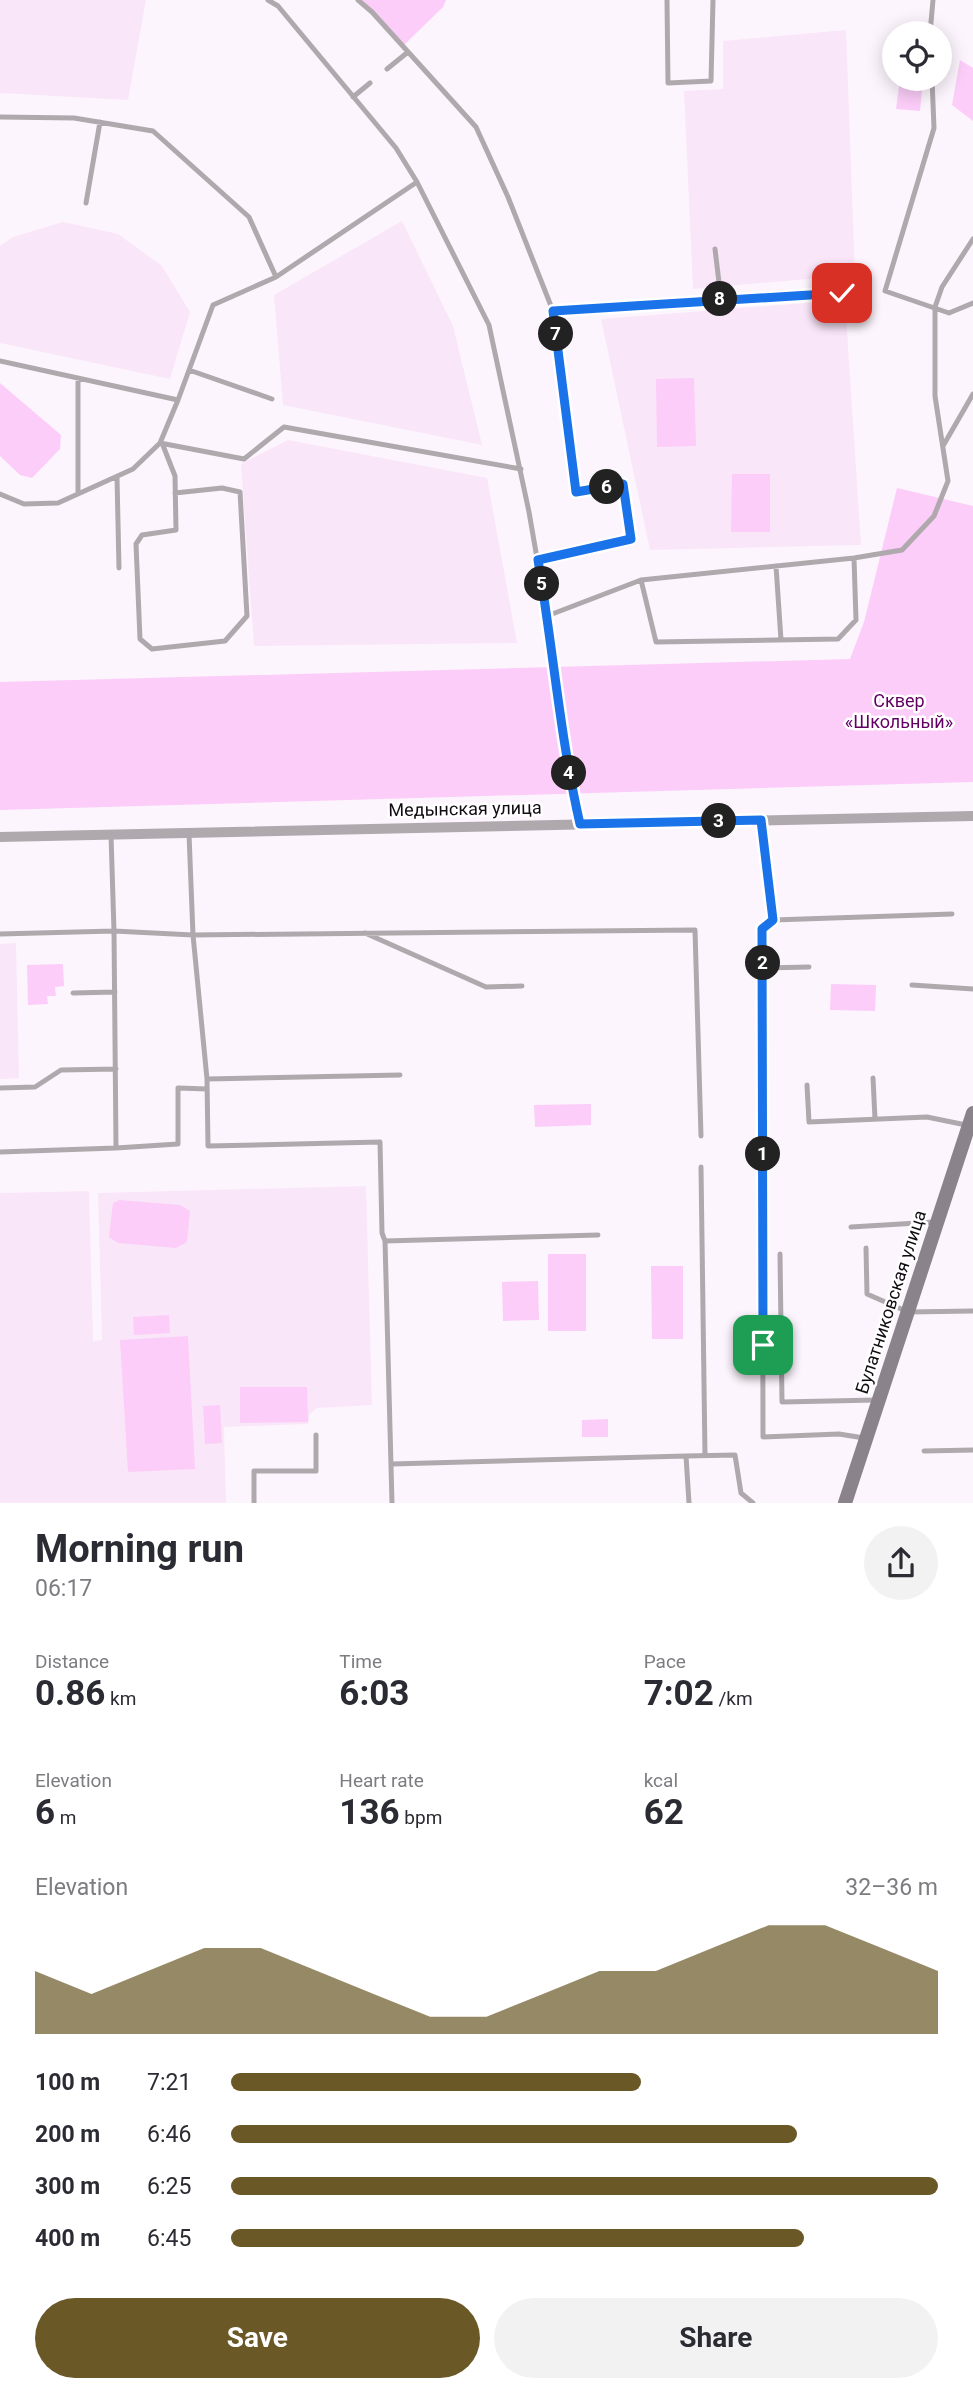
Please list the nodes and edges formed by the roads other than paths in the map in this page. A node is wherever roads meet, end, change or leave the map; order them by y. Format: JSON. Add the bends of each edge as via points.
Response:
{"nodes":[{"id":1,"x":268,"y":0,"type":"edge"},
{"id":2,"x":358,"y":0,"type":"edge"},
{"id":3,"x":667,"y":0,"type":"edge"},
{"id":4,"x":713,"y":0,"type":"edge"},
{"id":5,"x":933,"y":0,"type":"edge"},
{"id":6,"x":931,"y":21,"type":"edge"},
{"id":7,"x":408,"y":52,"type":"junction"},
{"id":8,"x":387,"y":69,"type":"dead end"},
{"id":9,"x":370,"y":83,"type":"dead end"},
{"id":10,"x":932,"y":91,"type":"edge"},
{"id":11,"x":353,"y":97,"type":"junction"},
{"id":12,"x":0,"y":117,"type":"edge"},
{"id":13,"x":100,"y":122,"type":"junction"},
{"id":14,"x":417,"y":183,"type":"junction"},
{"id":15,"x":86,"y":203,"type":"dead end"},
{"id":16,"x":973,"y":239,"type":"edge"},
{"id":17,"x":715,"y":249,"type":"dead end"},
{"id":18,"x":276,"y":277,"type":"junction"},
{"id":19,"x":842,"y":293,"type":"dead end"},
{"id":20,"x":721,"y":299,"type":"junction"},
{"id":21,"x":973,"y":303,"type":"edge"},
{"id":22,"x":935,"y":307,"type":"junction"},
{"id":23,"x":553,"y":311,"type":"junction"},
{"id":24,"x":0,"y":361,"type":"edge"},
{"id":25,"x":189,"y":370,"type":"junction"},
{"id":26,"x":78,"y":378,"type":"junction"},
{"id":27,"x":973,"y":394,"type":"edge"},
{"id":28,"x":272,"y":398,"type":"dead end"},
{"id":29,"x":178,"y":400,"type":"junction"},
{"id":30,"x":161,"y":443,"type":"junction"},
{"id":31,"x":943,"y":446,"type":"junction"},
{"id":32,"x":521,"y":469,"type":"junction"},
{"id":33,"x":117,"y":477,"type":"junction"},
{"id":34,"x":175,"y":493,"type":"junction"},
{"id":35,"x":0,"y":494,"type":"edge"},
{"id":36,"x":78,"y":494,"type":"junction"},
{"id":37,"x":854,"y":558,"type":"junction"},
{"id":38,"x":538,"y":560,"type":"junction"},
{"id":39,"x":776,"y":566,"type":"junction"},
{"id":40,"x":119,"y":568,"type":"dead end"},
{"id":41,"x":641,"y":580,"type":"junction"},
{"id":42,"x":547,"y":616,"type":"junction"},
{"id":43,"x":781,"y":640,"type":"junction"},
{"id":44,"x":973,"y":816,"type":"edge"},
{"id":45,"x":761,"y":820,"type":"junction"},
{"id":46,"x":580,"y":824,"type":"junction"},
{"id":47,"x":189,"y":834,"type":"junction"},
{"id":48,"x":111,"y":835,"type":"junction"},
{"id":49,"x":0,"y":837,"type":"edge"},
{"id":50,"x":951,"y":914,"type":"dead end"},
{"id":51,"x":773,"y":920,"type":"junction"},
{"id":52,"x":114,"y":931,"type":"junction"},
{"id":53,"x":362,"y":932,"type":"junction"},
{"id":54,"x":0,"y":934,"type":"edge"},
{"id":55,"x":193,"y":935,"type":"junction"},
{"id":56,"x":809,"y":967,"type":"dead end"},
{"id":57,"x":763,"y":968,"type":"junction"},
{"id":58,"x":912,"y":985,"type":"dead end"},
{"id":59,"x":522,"y":986,"type":"dead end"},
{"id":60,"x":973,"y":989,"type":"edge"},
{"id":61,"x":115,"y":992,"type":"junction"},
{"id":62,"x":73,"y":993,"type":"dead end"},
{"id":63,"x":116,"y":1069,"type":"junction"},
{"id":64,"x":400,"y":1075,"type":"dead end"},
{"id":65,"x":873,"y":1078,"type":"dead end"},
{"id":66,"x":206,"y":1079,"type":"junction"},
{"id":67,"x":807,"y":1085,"type":"dead end"},
{"id":68,"x":0,"y":1088,"type":"edge"},
{"id":69,"x":207,"y":1088,"type":"junction"},
{"id":70,"x":875,"y":1119,"type":"junction"},
{"id":71,"x":971,"y":1120,"type":"edge"},
{"id":72,"x":701,"y":1136,"type":"dead end"},
{"id":73,"x":116,"y":1149,"type":"junction"},
{"id":74,"x":0,"y":1152,"type":"edge"},
{"id":75,"x":701,"y":1167,"type":"dead end"},
{"id":76,"x":937,"y":1222,"type":"junction"},
{"id":77,"x":851,"y":1227,"type":"dead end"},
{"id":78,"x":598,"y":1235,"type":"dead end"},
{"id":79,"x":386,"y":1241,"type":"junction"},
{"id":80,"x":866,"y":1248,"type":"dead end"},
{"id":81,"x":780,"y":1254,"type":"dead end"},
{"id":82,"x":973,"y":1311,"type":"edge"},
{"id":83,"x":908,"y":1312,"type":"junction"},
{"id":84,"x":879,"y":1400,"type":"junction"},
{"id":85,"x":316,"y":1435,"type":"dead end"},
{"id":86,"x":866,"y":1438,"type":"junction"},
{"id":87,"x":973,"y":1450,"type":"edge"},
{"id":88,"x":923,"y":1451,"type":"dead end"},
{"id":89,"x":705,"y":1455,"type":"junction"},
{"id":90,"x":686,"y":1456,"type":"junction"},
{"id":91,"x":392,"y":1464,"type":"junction"},
{"id":92,"x":254,"y":1503,"type":"edge"},
{"id":93,"x":392,"y":1503,"type":"edge"},
{"id":94,"x":689,"y":1503,"type":"edge"},
{"id":95,"x":753,"y":1503,"type":"edge"},
{"id":96,"x":845,"y":1503,"type":"edge"}],
"edges":[{"from":1,"to":11,"type":"lane","via":[[278,6]]},
{"from":2,"to":7,"type":"lane"},
{"from":3,"to":4,"type":"lane","via":[[668,83],[711,81]]},
{"from":5,"to":6,"type":"lane"},
{"from":7,"to":8,"type":"lane"},
{"from":7,"to":23,"type":"lane","via":[[476,127]]},
{"from":9,"to":11,"type":"lane"},
{"from":10,"to":22,"type":"lane","via":[[934,128],[885,292]]},
{"from":11,"to":14,"type":"lane","via":[[396,148]]},
{"from":12,"to":13,"type":"lane"},
{"from":13,"to":15,"type":"lane"},
{"from":13,"to":18,"type":"lane","via":[[153,131],[249,217]]},
{"from":14,"to":18,"type":"lane"},
{"from":14,"to":32,"type":"lane","via":[[489,325]]},
{"from":16,"to":22,"type":"lane","via":[[942,287]]},
{"from":17,"to":20,"type":"lane"},
{"from":18,"to":25,"type":"lane","via":[[213,305]]},
{"from":19,"to":20,"type":"lane"},
{"from":20,"to":23,"type":"lane"},
{"from":21,"to":22,"type":"lane","via":[[949,313]]},
{"from":22,"to":31,"type":"lane","via":[[935,396]]},
{"from":23,"to":38,"type":"lane","via":[[576,492],[623,484],[631,539]]},
{"from":24,"to":26,"type":"lane"},
{"from":25,"to":28,"type":"lane"},
{"from":25,"to":29,"type":"lane"},
{"from":26,"to":29,"type":"lane"},
{"from":26,"to":36,"type":"lane"},
{"from":27,"to":31,"type":"lane"},
{"from":29,"to":30,"type":"lane"},
{"from":30,"to":32,"type":"lane","via":[[244,459],[284,427]]},
{"from":30,"to":33,"type":"lane"},
{"from":30,"to":34,"type":"lane","via":[[175,476]]},
{"from":31,"to":37,"type":"lane","via":[[948,481],[934,516],[902,550]]},
{"from":32,"to":38,"type":"lane"},
{"from":33,"to":36,"type":"lane"},
{"from":33,"to":40,"type":"lane"},
{"from":34,"to":34,"type":"lane","via":[[176,530],[142,535],[136,544],[140,639],[152,649],[225,641],[247,616],[240,492],[222,488]]},
{"from":35,"to":36,"type":"lane","via":[[24,505],[58,503]]},
{"from":37,"to":39,"type":"lane"},
{"from":37,"to":43,"type":"lane","via":[[856,620],[838,639]]},
{"from":38,"to":42,"type":"lane"},
{"from":39,"to":41,"type":"lane"},
{"from":39,"to":43,"type":"lane"},
{"from":41,"to":42,"type":"lane"},
{"from":41,"to":43,"type":"lane","via":[[656,642]]},
{"from":42,"to":46,"type":"lane"},
{"from":44,"to":45,"type":"street","name":"Медынская улица"},
{"from":45,"to":46,"type":"street","name":"Медынская улица"},
{"from":45,"to":51,"type":"lane"},
{"from":46,"to":47,"type":"street","name":"Медынская улица"},
{"from":47,"to":48,"type":"street","name":"Медынская улица"},
{"from":47,"to":55,"type":"lane"},
{"from":48,"to":49,"type":"street","name":"Медынская улица"},
{"from":48,"to":52,"type":"lane"},
{"from":50,"to":51,"type":"lane"},
{"from":51,"to":57,"type":"lane","via":[[762,929]]},
{"from":52,"to":54,"type":"lane"},
{"from":52,"to":55,"type":"lane"},
{"from":52,"to":61,"type":"lane"},
{"from":53,"to":55,"type":"lane"},
{"from":53,"to":59,"type":"lane","via":[[486,987]]},
{"from":53,"to":72,"type":"lane","via":[[695,930]]},
{"from":55,"to":66,"type":"lane"},
{"from":56,"to":57,"type":"lane"},
{"from":57,"to":86,"type":"lane","via":[[763,1437],[839,1434]]},
{"from":58,"to":60,"type":"lane"},
{"from":61,"to":62,"type":"lane"},
{"from":61,"to":63,"type":"lane"},
{"from":63,"to":68,"type":"lane","via":[[61,1070],[35,1087]]},
{"from":63,"to":73,"type":"lane"},
{"from":64,"to":66,"type":"lane"},
{"from":65,"to":70,"type":"lane"},
{"from":66,"to":69,"type":"lane"},
{"from":67,"to":70,"type":"lane","via":[[809,1122]]},
{"from":69,"to":73,"type":"lane","via":[[178,1088],[178,1144]]},
{"from":69,"to":79,"type":"lane","via":[[208,1146],[380,1142],[382,1233]]},
{"from":70,"to":71,"type":"lane","via":[[927,1116]]},
{"from":71,"to":76,"type":"street","name":"Булатниковская улица"},
{"from":73,"to":74,"type":"lane"},
{"from":75,"to":89,"type":"lane"},
{"from":76,"to":77,"type":"lane"},
{"from":76,"to":83,"type":"street","name":"Булатниковская улица"},
{"from":78,"to":79,"type":"lane"},
{"from":79,"to":91,"type":"lane"},
{"from":80,"to":83,"type":"lane","via":[[867,1294]]},
{"from":81,"to":84,"type":"lane","via":[[782,1402]]},
{"from":82,"to":83,"type":"lane"},
{"from":83,"to":84,"type":"street","name":"Булатниковская улица"},
{"from":84,"to":86,"type":"street","name":"Булатниковская улица"},
{"from":85,"to":92,"type":"lane","via":[[316,1471],[254,1471]]},
{"from":86,"to":96,"type":"street","name":"Булатниковская улица"},
{"from":87,"to":88,"type":"lane"},
{"from":89,"to":90,"type":"lane"},
{"from":89,"to":95,"type":"lane","via":[[735,1455],[741,1493]]},
{"from":90,"to":91,"type":"lane"},
{"from":90,"to":94,"type":"lane"},
{"from":91,"to":93,"type":"lane"}]}
